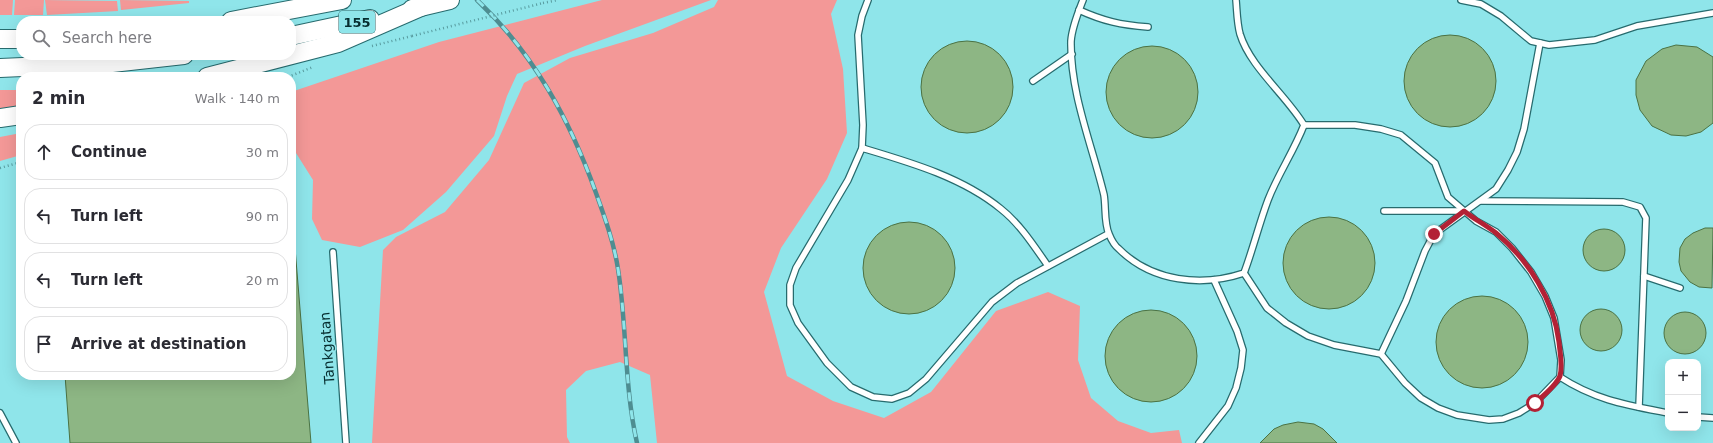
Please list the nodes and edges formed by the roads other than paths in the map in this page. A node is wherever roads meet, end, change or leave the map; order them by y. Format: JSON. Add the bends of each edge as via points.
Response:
{"nodes":[{"id":1,"x":342,"y":0,"type":"edge"},
{"id":2,"x":450,"y":0,"type":"edge"},
{"id":3,"x":868,"y":0,"type":"edge"},
{"id":4,"x":1082,"y":0,"type":"edge"},
{"id":5,"x":1236,"y":0,"type":"edge"},
{"id":6,"x":1461,"y":0,"type":"edge"},
{"id":7,"x":423,"y":6,"type":"junction"},
{"id":8,"x":1079,"y":10,"type":"junction"},
{"id":9,"x":1713,"y":13,"type":"edge"},
{"id":10,"x":257,"y":16,"type":"edge"},
{"id":11,"x":1148,"y":27,"type":"dead end"},
{"id":12,"x":296,"y":35,"type":"edge"},
{"id":13,"x":0,"y":39,"type":"edge"},
{"id":14,"x":16,"y":39,"type":"edge"},
{"id":15,"x":1540,"y":43,"type":"junction"},
{"id":16,"x":296,"y":53,"type":"edge"},
{"id":17,"x":1072,"y":54,"type":"junction"},
{"id":18,"x":139,"y":60,"type":"edge"},
{"id":19,"x":271,"y":60,"type":"edge"},
{"id":20,"x":0,"y":68,"type":"edge"},
{"id":21,"x":226,"y":72,"type":"edge"},
{"id":22,"x":1033,"y":81,"type":"dead end"},
{"id":23,"x":16,"y":116,"type":"edge"},
{"id":24,"x":0,"y":118,"type":"edge"},
{"id":25,"x":1304,"y":125,"type":"junction"},
{"id":26,"x":862,"y":148,"type":"junction"},
{"id":27,"x":1482,"y":200,"type":"junction"},
{"id":28,"x":1384,"y":211,"type":"dead end"},
{"id":29,"x":1464,"y":211,"type":"junction"},
{"id":30,"x":1108,"y":234,"type":"junction"},
{"id":31,"x":333,"y":252,"type":"dead end"},
{"id":32,"x":1048,"y":266,"type":"junction"},
{"id":33,"x":1244,"y":273,"type":"junction"},
{"id":34,"x":1644,"y":276,"type":"junction"},
{"id":35,"x":1214,"y":280,"type":"junction"},
{"id":36,"x":1680,"y":288,"type":"dead end"},
{"id":37,"x":1381,"y":354,"type":"junction"},
{"id":38,"x":1560,"y":377,"type":"junction"},
{"id":39,"x":1639,"y":407,"type":"junction"},
{"id":40,"x":1665,"y":412,"type":"edge"},
{"id":41,"x":0,"y":413,"type":"edge"},
{"id":42,"x":1701,"y":416,"type":"edge"},
{"id":43,"x":1713,"y":418,"type":"edge"},
{"id":44,"x":16,"y":443,"type":"edge"},
{"id":45,"x":346,"y":443,"type":"edge"},
{"id":46,"x":1199,"y":443,"type":"edge"}],
"edges":[{"from":1,"to":10,"type":"main road","number":"155"},
{"from":2,"to":7,"type":"main road","number":"155"},
{"from":3,"to":26,"type":"lane","via":[[858,35]]},
{"from":4,"to":8,"type":"lane"},
{"from":5,"to":25,"type":"lane","via":[[1240,33],[1248,51]]},
{"from":6,"to":15,"type":"lane","via":[[1482,4],[1531,41]]},
{"from":7,"to":12,"type":"main road","number":"155"},
{"from":7,"to":16,"type":"main road","via":[[338,42]]},
{"from":8,"to":11,"type":"lane","via":[[1125,26]]},
{"from":8,"to":17,"type":"lane","via":[[1071,40]]},
{"from":9,"to":15,"type":"lane","via":[[1637,26],[1595,40],[1568,44]]},
{"from":13,"to":14,"type":"main road"},
{"from":15,"to":27,"type":"lane","via":[[1517,152],[1496,189]]},
{"from":17,"to":22,"type":"lane"},
{"from":17,"to":30,"type":"lane","via":[[1076,91],[1104,199]]},
{"from":18,"to":20,"type":"main road"},
{"from":19,"to":21,"type":"main road"},
{"from":23,"to":24,"type":"main road"},
{"from":25,"to":29,"type":"lane","via":[[1355,125],[1401,135],[1436,163],[1448,197]]},
{"from":25,"to":33,"type":"lane","via":[[1268,200]]},
{"from":26,"to":32,"type":"lane","via":[[896,158],[977,192],[1002,209]]},
{"from":26,"to":32,"type":"lane","via":[[848,180],[796,268],[790,285],[790,305],[798,323],[827,362],[851,387],[873,397],[892,400],[909,393],[936,368],[992,302]]},
{"from":27,"to":29,"type":"lane"},
{"from":27,"to":34,"type":"lane","via":[[1623,202],[1640,207],[1646,218]]},
{"from":28,"to":29,"type":"lane"},
{"from":29,"to":37,"type":"lane","via":[[1434,234]]},
{"from":29,"to":38,"type":"lane","via":[[1496,232],[1535,278],[1554,318],[1561,360]]},
{"from":30,"to":32,"type":"lane"},
{"from":30,"to":35,"type":"lane","via":[[1118,249],[1140,266],[1185,281]]},
{"from":31,"to":45,"type":"lane","name":"Tankgatan"},
{"from":33,"to":35,"type":"lane"},
{"from":33,"to":37,"type":"lane","via":[[1267,308],[1308,336]]},
{"from":34,"to":36,"type":"lane"},
{"from":34,"to":39,"type":"lane"},
{"from":35,"to":46,"type":"lane","via":[[1237,331],[1242,350],[1241,368],[1228,406]]},
{"from":37,"to":38,"type":"lane","via":[[1421,398],[1438,408],[1474,419],[1503,419],[1518,414],[1535,403]]},
{"from":38,"to":39,"type":"lane","via":[[1604,400]]},
{"from":39,"to":40,"type":"lane"},
{"from":41,"to":44,"type":"lane"},
{"from":42,"to":43,"type":"lane"}]}
